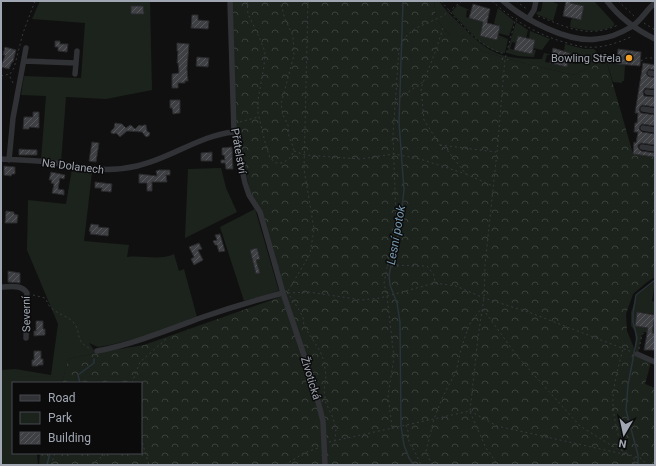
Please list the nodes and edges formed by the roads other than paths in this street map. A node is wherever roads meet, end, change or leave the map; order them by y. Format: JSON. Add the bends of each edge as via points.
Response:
{"nodes":[{"id":1,"x":230,"y":1,"type":"edge"},
{"id":2,"x":503,"y":1,"type":"edge"},
{"id":3,"x":536,"y":1,"type":"edge"},
{"id":4,"x":607,"y":1,"type":"edge"},
{"id":5,"x":655,"y":3,"type":"edge"},
{"id":6,"x":528,"y":19,"type":"junction"},
{"id":7,"x":633,"y":26,"type":"junction"},
{"id":8,"x":655,"y":39,"type":"edge"},
{"id":9,"x":26,"y":48,"type":"dead end"},
{"id":10,"x":78,"y":51,"type":"dead end"},
{"id":11,"x":24,"y":60,"type":"junction"},
{"id":12,"x":76,"y":63,"type":"junction"},
{"id":13,"x":75,"y":74,"type":"dead end"},
{"id":14,"x":646,"y":92,"type":"dead end"},
{"id":15,"x":655,"y":93,"type":"edge"},
{"id":16,"x":643,"y":109,"type":"dead end"},
{"id":17,"x":655,"y":111,"type":"edge"},
{"id":18,"x":643,"y":128,"type":"dead end"},
{"id":19,"x":655,"y":130,"type":"edge"},
{"id":20,"x":234,"y":132,"type":"junction"},
{"id":21,"x":642,"y":148,"type":"dead end"},
{"id":22,"x":655,"y":149,"type":"edge"},
{"id":23,"x":1,"y":159,"type":"edge"},
{"id":24,"x":10,"y":160,"type":"junction"},
{"id":25,"x":1,"y":287,"type":"edge"},
{"id":26,"x":285,"y":293,"type":"junction"},
{"id":27,"x":26,"y":338,"type":"dead end"},
{"id":28,"x":97,"y":351,"type":"road end"},
{"id":29,"x":636,"y":353,"type":"road end"},
{"id":30,"x":655,"y":362,"type":"edge"},
{"id":31,"x":325,"y":465,"type":"edge"}],
"edges":[{"from":1,"to":20,"type":"street","name":"Přátelství"},
{"from":2,"to":6,"type":"street"},
{"from":3,"to":6,"type":"street"},
{"from":4,"to":7,"type":"street"},
{"from":5,"to":7,"type":"street"},
{"from":6,"to":7,"type":"street","via":[[538,25],[580,39],[596,40],[609,37]]},
{"from":7,"to":8,"type":"street"},
{"from":9,"to":11,"type":"street"},
{"from":10,"to":12,"type":"street"},
{"from":11,"to":12,"type":"street"},
{"from":11,"to":24,"type":"street","via":[[13,118]]},
{"from":12,"to":13,"type":"street"},
{"from":14,"to":15,"type":"street"},
{"from":16,"to":17,"type":"street"},
{"from":18,"to":19,"type":"street"},
{"from":20,"to":24,"type":"street","name":"Na Dolanech","via":[[226,132],[152,162],[120,170]]},
{"from":20,"to":26,"type":"street","name":"Přátelství","via":[[245,183],[260,212]]},
{"from":21,"to":22,"type":"street"},
{"from":23,"to":24,"type":"street","name":"Na Dolanech"},
{"from":25,"to":27,"type":"street","name":"Severní","via":[[18,287],[27,293]]},
{"from":26,"to":28,"type":"street","via":[[250,301],[115,348]]},
{"from":26,"to":31,"type":"street","name":"Životická","via":[[323,420]]},
{"from":29,"to":30,"type":"street"}]}
